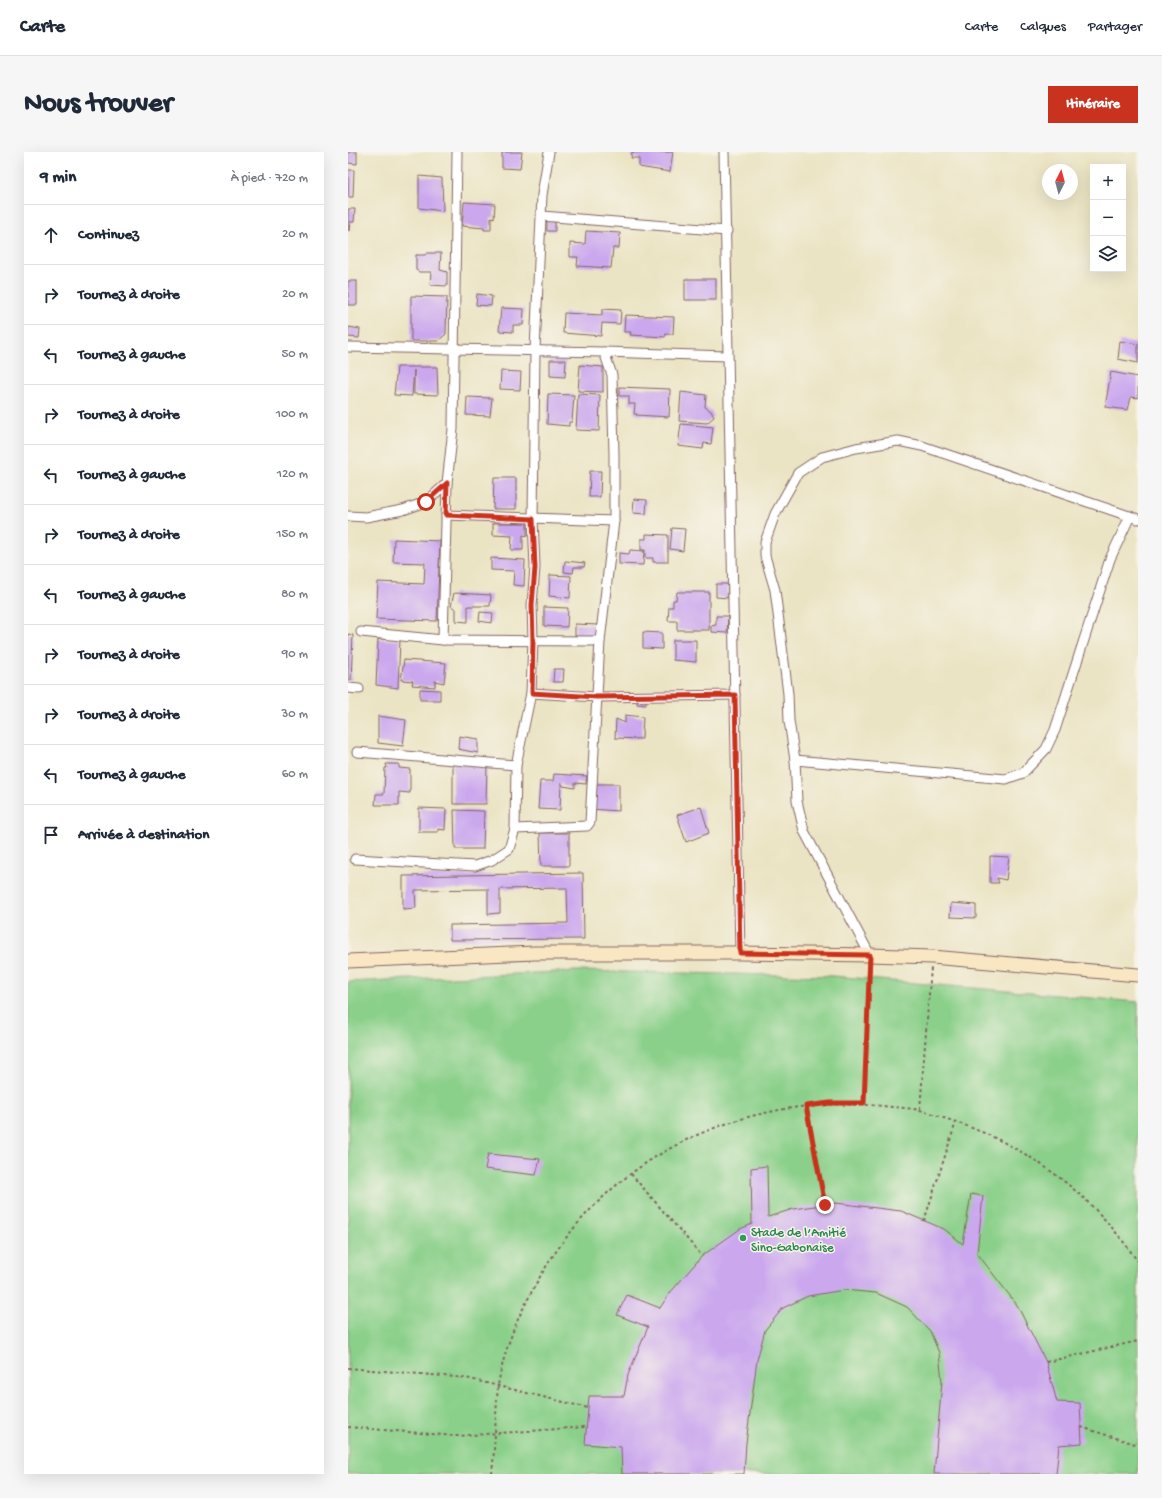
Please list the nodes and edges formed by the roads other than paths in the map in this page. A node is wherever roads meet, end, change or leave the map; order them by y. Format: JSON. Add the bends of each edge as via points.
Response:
{"nodes":[{"id":1,"x":457,"y":152,"type":"edge"},
{"id":2,"x":549,"y":152,"type":"edge"},
{"id":3,"x":724,"y":152,"type":"edge"},
{"id":4,"x":542,"y":216,"type":"junction"},
{"id":5,"x":727,"y":231,"type":"junction"},
{"id":6,"x":348,"y":347,"type":"edge"},
{"id":7,"x":454,"y":349,"type":"junction"},
{"id":8,"x":535,"y":350,"type":"junction"},
{"id":9,"x":604,"y":352,"type":"junction"},
{"id":10,"x":727,"y":356,"type":"junction"},
{"id":11,"x":447,"y":483,"type":"junction"},
{"id":12,"x":446,"y":515,"type":"junction"},
{"id":13,"x":348,"y":516,"type":"edge"},
{"id":14,"x":1134,"y":518,"type":"edge"},
{"id":15,"x":533,"y":519,"type":"junction"},
{"id":16,"x":614,"y":521,"type":"junction"},
{"id":17,"x":361,"y":632,"type":"dead end"},
{"id":18,"x":443,"y":640,"type":"junction"},
{"id":19,"x":533,"y":640,"type":"junction"},
{"id":20,"x":600,"y":641,"type":"junction"},
{"id":21,"x":348,"y":688,"type":"edge"},
{"id":22,"x":359,"y":689,"type":"dead end"},
{"id":23,"x":532,"y":693,"type":"junction"},
{"id":24,"x":735,"y":695,"type":"junction"},
{"id":25,"x":597,"y":697,"type":"junction"},
{"id":26,"x":357,"y":752,"type":"dead end"},
{"id":27,"x":795,"y":760,"type":"junction"},
{"id":28,"x":516,"y":765,"type":"junction"},
{"id":29,"x":515,"y":829,"type":"junction"},
{"id":30,"x":355,"y":859,"type":"dead end"},
{"id":31,"x":740,"y":953,"type":"junction"},
{"id":32,"x":870,"y":955,"type":"junction"},
{"id":33,"x":348,"y":960,"type":"edge"},
{"id":34,"x":1138,"y":975,"type":"edge"}],
"edges":[{"from":1,"to":7,"type":"street"},
{"from":2,"to":4,"type":"street","via":[[542,195]]},
{"from":3,"to":5,"type":"street"},
{"from":4,"to":5,"type":"street"},
{"from":4,"to":8,"type":"street"},
{"from":5,"to":10,"type":"street"},
{"from":6,"to":7,"type":"street"},
{"from":7,"to":8,"type":"street"},
{"from":7,"to":11,"type":"street","via":[[453,429]]},
{"from":8,"to":9,"type":"street"},
{"from":8,"to":15,"type":"street"},
{"from":9,"to":10,"type":"street"},
{"from":9,"to":16,"type":"street","via":[[612,375]]},
{"from":10,"to":24,"type":"street"},
{"from":11,"to":12,"type":"street"},
{"from":11,"to":13,"type":"street","via":[[426,502],[403,510],[366,517]]},
{"from":12,"to":15,"type":"street"},
{"from":12,"to":18,"type":"street"},
{"from":14,"to":27,"type":"street","via":[[1110,559],[1055,730],[1046,749],[1023,773],[1006,779]]},
{"from":14,"to":27,"type":"street","via":[[922,446],[898,441],[822,457],[798,473],[765,542],[765,556],[775,590]]},
{"from":15,"to":16,"type":"street"},
{"from":15,"to":19,"type":"street"},
{"from":16,"to":20,"type":"street"},
{"from":17,"to":18,"type":"street"},
{"from":18,"to":19,"type":"street"},
{"from":19,"to":20,"type":"street"},
{"from":19,"to":23,"type":"street"},
{"from":20,"to":25,"type":"street"},
{"from":21,"to":22,"type":"street"},
{"from":23,"to":25,"type":"street"},
{"from":23,"to":28,"type":"street"},
{"from":24,"to":25,"type":"street"},
{"from":24,"to":31,"type":"street"},
{"from":25,"to":29,"type":"street","via":[[590,822],[587,826]]},
{"from":26,"to":28,"type":"street"},
{"from":27,"to":32,"type":"street","via":[[797,801],[804,831]]},
{"from":28,"to":29,"type":"street"},
{"from":29,"to":30,"type":"street","via":[[509,849],[492,860],[475,866]]},
{"from":31,"to":32,"type":"main road"},
{"from":31,"to":33,"type":"main road","via":[[535,953]]},
{"from":32,"to":34,"type":"main road","via":[[932,957]]}]}
